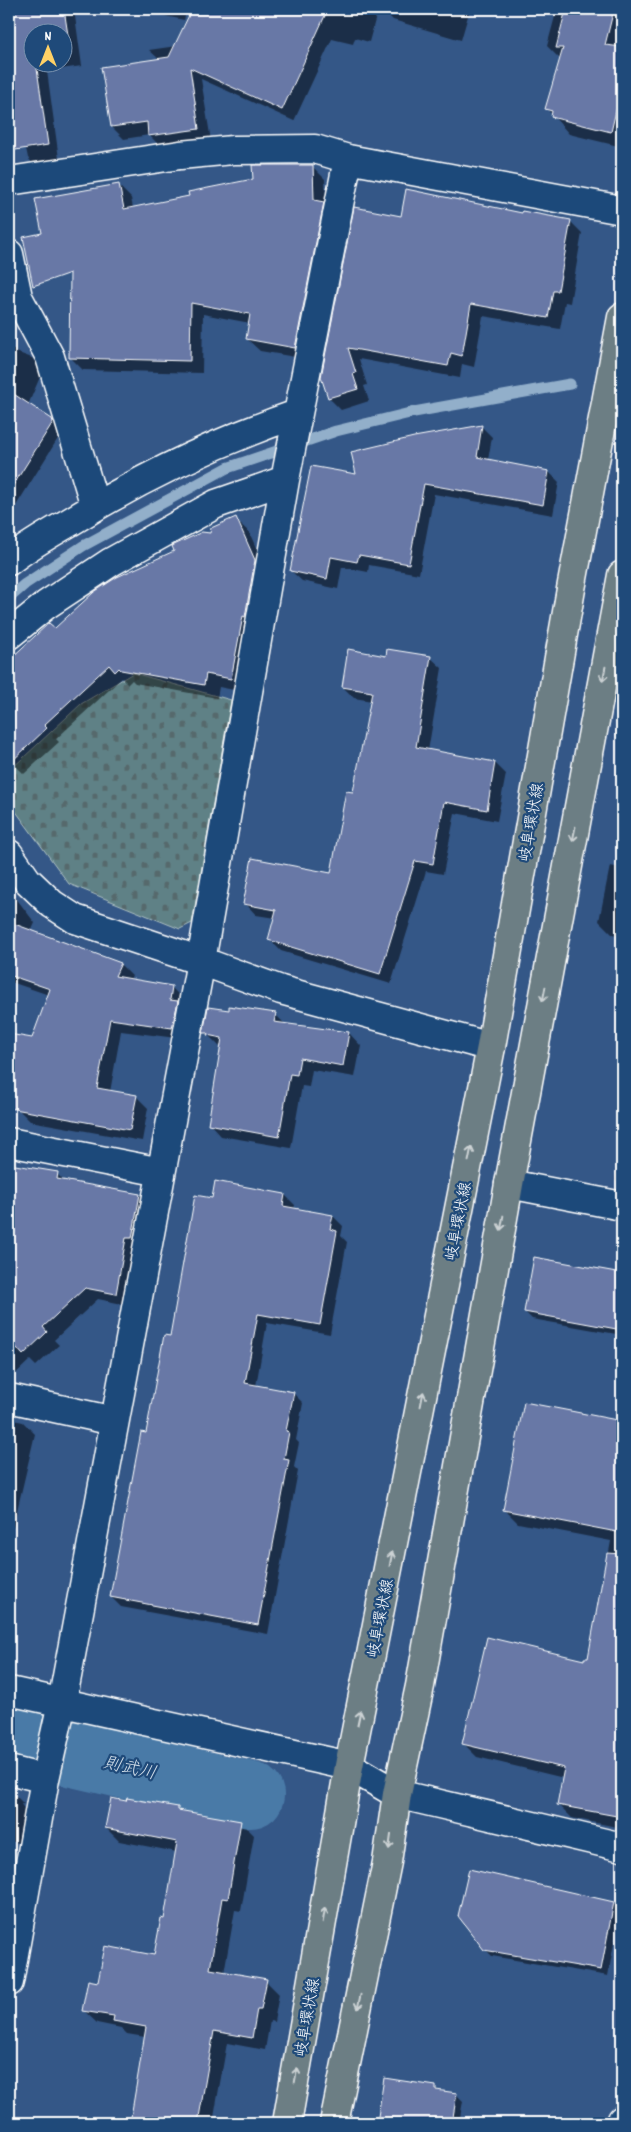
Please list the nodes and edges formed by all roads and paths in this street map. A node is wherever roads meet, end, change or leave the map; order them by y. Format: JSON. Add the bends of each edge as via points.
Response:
{"nodes":[{"id":1,"x":348,"y":159,"type":"junction"},
{"id":2,"x":9,"y":181,"type":"edge"},
{"id":3,"x":622,"y":210,"type":"edge"},
{"id":4,"x":9,"y":254,"type":"edge"},
{"id":5,"x":622,"y":317,"type":"edge"},
{"id":6,"x":296,"y":421,"type":"junction"},
{"id":7,"x":286,"y":470,"type":"junction"},
{"id":8,"x":95,"y":506,"type":"junction"},
{"id":9,"x":9,"y":561,"type":"edge"},
{"id":10,"x":622,"y":580,"type":"edge"},
{"id":11,"x":9,"y":635,"type":"edge"},
{"id":12,"x":9,"y":854,"type":"edge"},
{"id":13,"x":201,"y":961,"type":"junction"},
{"id":14,"x":491,"y":1047,"type":"junction"},
{"id":15,"x":9,"y":1142,"type":"edge"},
{"id":16,"x":161,"y":1172,"type":"junction"},
{"id":17,"x":509,"y":1184,"type":"junction"},
{"id":18,"x":622,"y":1206,"type":"edge"},
{"id":19,"x":9,"y":1398,"type":"edge"},
{"id":20,"x":114,"y":1421,"type":"junction"},
{"id":21,"x":9,"y":1691,"type":"edge"},
{"id":22,"x":62,"y":1704,"type":"junction"},
{"id":23,"x":349,"y":1766,"type":"junction"},
{"id":24,"x":9,"y":1770,"type":"edge"},
{"id":25,"x":47,"y":1773,"type":"junction"},
{"id":26,"x":398,"y":1794,"type":"junction"},
{"id":27,"x":622,"y":1846,"type":"edge"},
{"id":28,"x":9,"y":1982,"type":"edge"},
{"id":29,"x":287,"y":2123,"type":"edge"},
{"id":30,"x":334,"y":2123,"type":"edge"}],
"edges":[{"from":1,"to":2,"type":"street","via":[[315,149],[233,150]]},
{"from":1,"to":3,"type":"street"},
{"from":1,"to":6,"type":"street"},
{"from":4,"to":8,"type":"street","via":[[18,297],[50,357]]},
{"from":5,"to":14,"type":"main road","name":"岐阜環状線"},
{"from":6,"to":7,"type":"street"},
{"from":6,"to":8,"type":"street","via":[[252,430],[194,454]]},
{"from":7,"to":11,"type":"street","via":[[111,562],[46,605]]},
{"from":7,"to":13,"type":"street"},
{"from":8,"to":9,"type":"street"},
{"from":10,"to":17,"type":"main road","one_way":true},
{"from":12,"to":13,"type":"street","via":[[27,880],[52,904],[74,919]]},
{"from":13,"to":14,"type":"street","via":[[281,990]]},
{"from":13,"to":16,"type":"street"},
{"from":23,"to":14,"type":"main road","name":"岐阜環状線","one_way":true},
{"from":15,"to":16,"type":"street"},
{"from":16,"to":20,"type":"street"},
{"from":17,"to":18,"type":"street"},
{"from":17,"to":26,"type":"main road","one_way":true},
{"from":19,"to":20,"type":"street"},
{"from":20,"to":22,"type":"street"},
{"from":21,"to":22,"type":"street"},
{"from":22,"to":23,"type":"street"},
{"from":22,"to":25,"type":"street"},
{"from":23,"to":26,"type":"street"},
{"from":29,"to":23,"type":"main road","name":"岐阜環状線","one_way":true},
{"from":24,"to":25,"type":"street"},
{"from":25,"to":28,"type":"street"},
{"from":26,"to":27,"type":"street"},
{"from":26,"to":30,"type":"main road","one_way":true,"via":[[388,1862]]}]}
